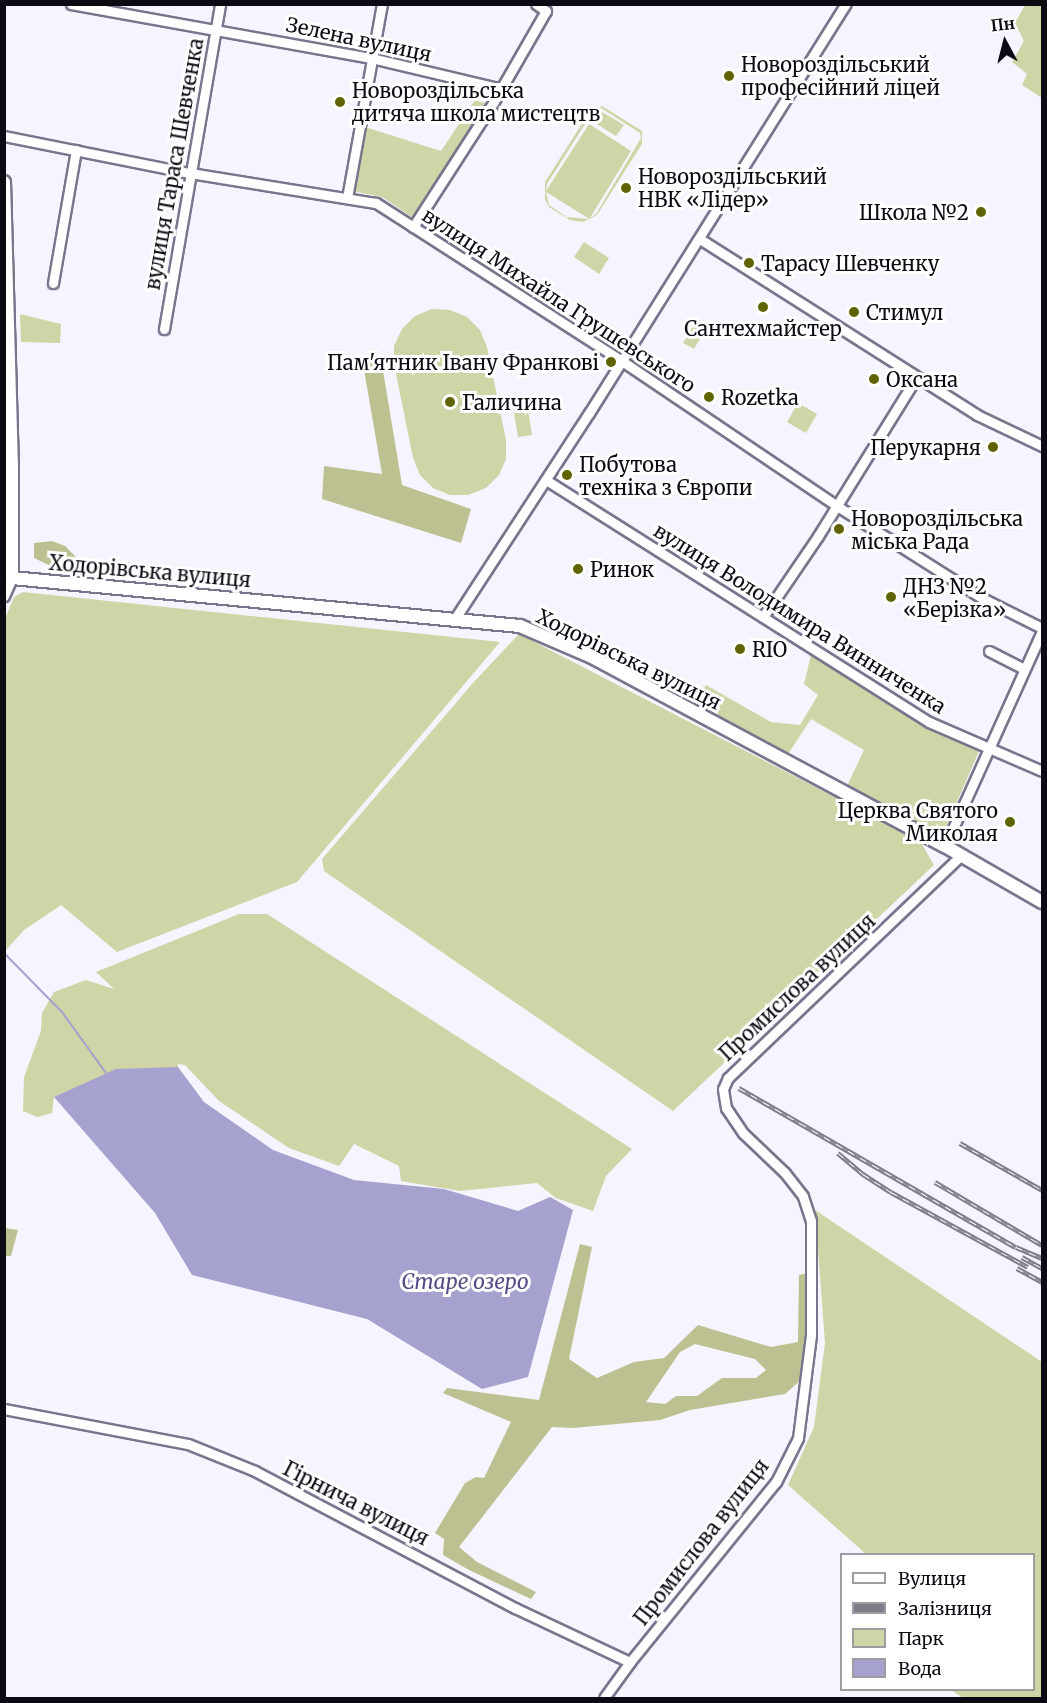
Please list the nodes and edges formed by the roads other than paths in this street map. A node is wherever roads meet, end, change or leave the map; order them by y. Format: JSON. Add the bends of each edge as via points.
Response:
{"nodes":[{"id":1,"x":70,"y":4,"type":"edge"},
{"id":2,"x":220,"y":4,"type":"edge"},
{"id":3,"x":381,"y":4,"type":"edge"},
{"id":4,"x":536,"y":4,"type":"edge"},
{"id":5,"x":846,"y":4,"type":"edge"},
{"id":6,"x":101,"y":7,"type":"edge"},
{"id":7,"x":216,"y":30,"type":"junction"},
{"id":8,"x":371,"y":58,"type":"junction"},
{"id":9,"x":502,"y":89,"type":"junction"},
{"id":10,"x":4,"y":136,"type":"edge"},
{"id":11,"x":76,"y":150,"type":"junction"},
{"id":12,"x":189,"y":173,"type":"junction"},
{"id":13,"x":4,"y":182,"type":"edge"},
{"id":14,"x":347,"y":198,"type":"junction"},
{"id":15,"x":413,"y":227,"type":"junction"},
{"id":16,"x":700,"y":239,"type":"junction"},
{"id":17,"x":53,"y":283,"type":"dead end"},
{"id":18,"x":164,"y":329,"type":"dead end"},
{"id":19,"x":6,"y":350,"type":"edge"},
{"id":20,"x":622,"y":361,"type":"junction"},
{"id":21,"x":916,"y":378,"type":"junction"},
{"id":22,"x":1042,"y":446,"type":"edge"},
{"id":23,"x":546,"y":480,"type":"junction"},
{"id":24,"x":837,"y":506,"type":"junction"},
{"id":25,"x":8,"y":577,"type":"edge"},
{"id":26,"x":4,"y":596,"type":"edge"},
{"id":27,"x":763,"y":618,"type":"junction"},
{"id":28,"x":454,"y":620,"type":"junction"},
{"id":29,"x":1042,"y":629,"type":"edge"},
{"id":30,"x":989,"y":651,"type":"dead end"},
{"id":31,"x":1024,"y":669,"type":"junction"},
{"id":32,"x":988,"y":748,"type":"junction"},
{"id":33,"x":1042,"y":771,"type":"edge"},
{"id":34,"x":945,"y":846,"type":"junction"},
{"id":35,"x":962,"y":855,"type":"junction"},
{"id":36,"x":1042,"y":902,"type":"edge"},
{"id":37,"x":4,"y":1409,"type":"edge"},
{"id":38,"x":630,"y":1662,"type":"junction"},
{"id":39,"x":604,"y":1698,"type":"edge"}],
"edges":[{"from":1,"to":6,"type":"street","name":"Зелена вулиця"},
{"from":2,"to":7,"type":"street","name":"вулиця Тараса Шевченка"},
{"from":3,"to":8,"type":"street"},
{"from":4,"to":9,"type":"street","via":[[546,11]]},
{"from":5,"to":16,"type":"street"},
{"from":6,"to":7,"type":"street","name":"Зелена вулиця"},
{"from":7,"to":8,"type":"street","name":"Зелена вулиця"},
{"from":7,"to":12,"type":"street","name":"вулиця Тараса Шевченка"},
{"from":8,"to":9,"type":"street","name":"Зелена вулиця"},
{"from":8,"to":14,"type":"street"},
{"from":9,"to":15,"type":"street"},
{"from":10,"to":11,"type":"street","name":"вулиця Михайла Грушевського"},
{"from":11,"to":12,"type":"street","name":"вулиця Михайла Грушевського"},
{"from":11,"to":17,"type":"street"},
{"from":12,"to":14,"type":"street","name":"вулиця Михайла Грушевського"},
{"from":12,"to":18,"type":"street","name":"вулиця Тараса Шевченка"},
{"from":13,"to":19,"type":"main road","via":[[8,222]]},
{"from":14,"to":15,"type":"street","name":"вулиця Михайла Грушевського","via":[[376,203]]},
{"from":15,"to":20,"type":"street","name":"вулиця Михайла Грушевського"},
{"from":16,"to":20,"type":"street"},
{"from":16,"to":21,"type":"street"},
{"from":19,"to":25,"type":"main road","via":[[12,462]]},
{"from":20,"to":23,"type":"street"},
{"from":20,"to":24,"type":"street","name":"вулиця Михайла Грушевського"},
{"from":21,"to":22,"type":"street","via":[[977,415]]},
{"from":21,"to":24,"type":"street"},
{"from":23,"to":27,"type":"street","name":"вулиця Володимира Винниченка"},
{"from":23,"to":28,"type":"street"},
{"from":24,"to":27,"type":"street"},
{"from":24,"to":29,"type":"street","name":"вулиця Михайла Грушевського","via":[[982,598]]},
{"from":25,"to":26,"type":"street"},
{"from":25,"to":28,"type":"main road","name":"Ходорівська вулиця"},
{"from":27,"to":32,"type":"street","name":"вулиця Володимира Винниченка","via":[[929,722]]},
{"from":28,"to":34,"type":"main road","name":"Ходорівська вулиця","via":[[519,626],[559,642]]},
{"from":29,"to":31,"type":"street"},
{"from":30,"to":31,"type":"street"},
{"from":31,"to":32,"type":"street"},
{"from":32,"to":33,"type":"street","name":"вулиця Володимира Винниченка"},
{"from":32,"to":34,"type":"street"},
{"from":34,"to":35,"type":"main road","name":"Ходорівська вулиця"},
{"from":35,"to":36,"type":"main road","name":"Ходорівська вулиця"},
{"from":35,"to":38,"type":"street","name":"Промислова вулиця","via":[[728,1078],[723,1089],[726,1108],[743,1133],[803,1196],[811,1221],[811,1335],[798,1438],[776,1482]]},
{"from":37,"to":38,"type":"street","name":"Гірнича вулиця","via":[[188,1444],[227,1459],[378,1533],[515,1608]]},
{"from":38,"to":39,"type":"street"}]}
